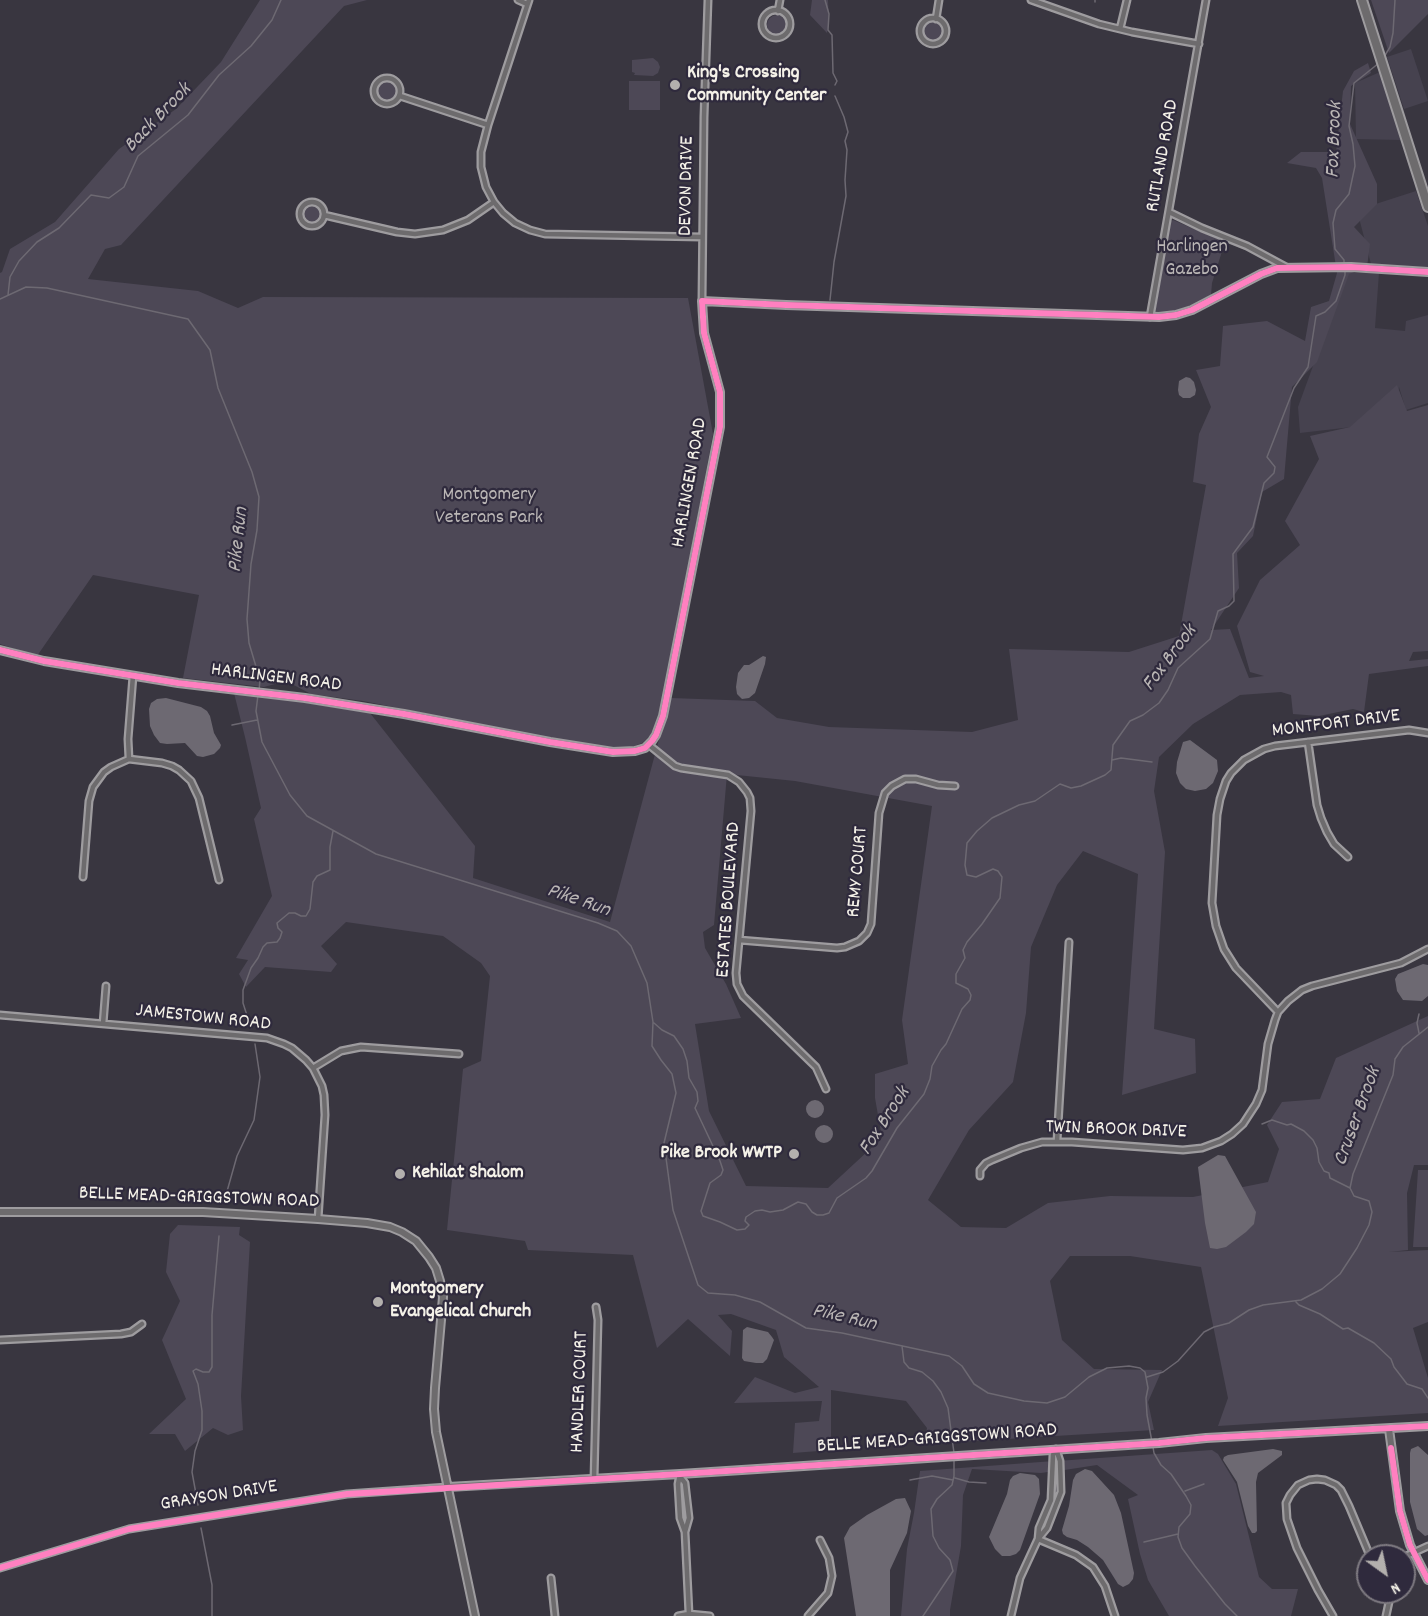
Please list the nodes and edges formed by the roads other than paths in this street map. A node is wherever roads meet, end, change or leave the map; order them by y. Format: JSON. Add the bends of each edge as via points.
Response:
{"nodes":[{"id":1,"x":518,"y":0,"type":"edge"},
{"id":2,"x":708,"y":0,"type":"edge"},
{"id":3,"x":780,"y":0,"type":"edge"},
{"id":4,"x":939,"y":0,"type":"edge"},
{"id":5,"x":1031,"y":0,"type":"edge"},
{"id":6,"x":1126,"y":0,"type":"edge"},
{"id":7,"x":1206,"y":0,"type":"edge"},
{"id":8,"x":1362,"y":0,"type":"edge"},
{"id":9,"x":528,"y":2,"type":"edge"},
{"id":10,"x":778,"y":10,"type":"junction"},
{"id":11,"x":936,"y":19,"type":"junction"},
{"id":12,"x":1120,"y":29,"type":"junction"},
{"id":13,"x":1199,"y":44,"type":"junction"},
{"id":14,"x":400,"y":96,"type":"junction"},
{"id":15,"x":488,"y":125,"type":"junction"},
{"id":16,"x":494,"y":202,"type":"junction"},
{"id":17,"x":1428,"y":207,"type":"edge"},
{"id":18,"x":1169,"y":212,"type":"junction"},
{"id":19,"x":324,"y":215,"type":"junction"},
{"id":20,"x":702,"y":237,"type":"junction"},
{"id":21,"x":1286,"y":267,"type":"junction"},
{"id":22,"x":1428,"y":272,"type":"edge"},
{"id":23,"x":702,"y":301,"type":"junction"},
{"id":24,"x":1150,"y":317,"type":"junction"},
{"id":25,"x":0,"y":650,"type":"edge"},
{"id":26,"x":133,"y":676,"type":"junction"},
{"id":27,"x":1428,"y":733,"type":"edge"},
{"id":28,"x":1308,"y":742,"type":"junction"},
{"id":29,"x":649,"y":745,"type":"junction"},
{"id":30,"x":129,"y":759,"type":"junction"},
{"id":31,"x":955,"y":786,"type":"dead end"},
{"id":32,"x":1348,"y":857,"type":"dead end"},
{"id":33,"x":82,"y":877,"type":"dead end"},
{"id":34,"x":219,"y":880,"type":"dead end"},
{"id":35,"x":739,"y":940,"type":"junction"},
{"id":36,"x":1069,"y":942,"type":"dead end"},
{"id":37,"x":1428,"y":949,"type":"edge"},
{"id":38,"x":106,"y":986,"type":"dead end"},
{"id":39,"x":1278,"y":1012,"type":"junction"},
{"id":40,"x":0,"y":1015,"type":"edge"},
{"id":41,"x":103,"y":1024,"type":"junction"},
{"id":42,"x":459,"y":1054,"type":"dead end"},
{"id":43,"x":313,"y":1068,"type":"junction"},
{"id":44,"x":826,"y":1089,"type":"dead end"},
{"id":45,"x":1057,"y":1141,"type":"junction"},
{"id":46,"x":980,"y":1176,"type":"dead end"},
{"id":47,"x":0,"y":1212,"type":"edge"},
{"id":48,"x":318,"y":1219,"type":"junction"},
{"id":49,"x":596,"y":1307,"type":"dead end"},
{"id":50,"x":142,"y":1324,"type":"dead end"},
{"id":51,"x":0,"y":1340,"type":"edge"},
{"id":52,"x":1428,"y":1426,"type":"edge"},
{"id":53,"x":1389,"y":1429,"type":"junction"},
{"id":54,"x":1056,"y":1449,"type":"junction"},
{"id":55,"x":680,"y":1476,"type":"junction"},
{"id":56,"x":594,"y":1479,"type":"junction"},
{"id":57,"x":448,"y":1487,"type":"junction"},
{"id":58,"x":685,"y":1532,"type":"junction"},
{"id":59,"x":1038,"y":1539,"type":"junction"},
{"id":60,"x":820,"y":1540,"type":"dead end"},
{"id":61,"x":1365,"y":1544,"type":"edge"},
{"id":62,"x":1410,"y":1544,"type":"edge"},
{"id":63,"x":1416,"y":1558,"type":"edge"},
{"id":64,"x":0,"y":1568,"type":"edge"},
{"id":65,"x":551,"y":1578,"type":"dead end"},
{"id":66,"x":1428,"y":1580,"type":"edge"},
{"id":67,"x":689,"y":1614,"type":"junction"},
{"id":68,"x":474,"y":1616,"type":"edge"},
{"id":69,"x":555,"y":1616,"type":"edge"},
{"id":70,"x":678,"y":1616,"type":"edge"},
{"id":71,"x":710,"y":1616,"type":"edge"},
{"id":72,"x":808,"y":1616,"type":"edge"},
{"id":73,"x":1011,"y":1616,"type":"edge"},
{"id":74,"x":1115,"y":1616,"type":"edge"},
{"id":75,"x":1333,"y":1616,"type":"edge"}],
"edges":[{"from":1,"to":9,"type":"street"},
{"from":2,"to":20,"type":"street","name":"DEVON DRIVE"},
{"from":3,"to":10,"type":"street"},
{"from":4,"to":11,"type":"street"},
{"from":5,"to":12,"type":"street"},
{"from":6,"to":12,"type":"street"},
{"from":7,"to":13,"type":"street","name":"RUTLAND ROAD"},
{"from":8,"to":17,"type":"highway"},
{"from":9,"to":15,"type":"street"},
{"from":10,"to":10,"type":"street","via":[[768,13],[763,20],[763,29],[773,38],[785,34],[789,26],[788,18]]},
{"from":11,"to":11,"type":"street","via":[[925,21],[920,32],[923,40],[935,45],[943,41],[946,33],[944,24]]},
{"from":12,"to":13,"type":"street"},
{"from":13,"to":18,"type":"street","name":"RUTLAND ROAD"},
{"from":14,"to":14,"type":"street","via":[[400,87],[390,78],[375,86],[374,94],[382,104],[391,104]]},
{"from":14,"to":15,"type":"street"},
{"from":15,"to":16,"type":"street","via":[[481,167]]},
{"from":16,"to":19,"type":"street","via":[[468,220],[443,230],[415,234]]},
{"from":16,"to":20,"type":"street","via":[[515,223],[545,234]]},
{"from":18,"to":21,"type":"street"},
{"from":18,"to":24,"type":"street","name":"RUTLAND ROAD"},
{"from":19,"to":19,"type":"street","via":[[315,202],[303,205],[299,213],[303,224],[311,227],[318,225]]},
{"from":20,"to":23,"type":"street","name":"DEVON DRIVE"},
{"from":21,"to":22,"type":"street"},
{"from":21,"to":24,"type":"street","via":[[1261,274],[1183,313]]},
{"from":23,"to":24,"type":"street"},
{"from":23,"to":29,"type":"street","name":"HARLINGEN ROAD","via":[[704,333],[720,392],[720,427],[666,707]]},
{"from":25,"to":26,"type":"street","name":"HARLINGEN ROAD"},
{"from":26,"to":29,"type":"street","name":"HARLINGEN ROAD","via":[[356,706],[614,752],[635,752]]},
{"from":26,"to":30,"type":"street"},
{"from":27,"to":28,"type":"street","name":"MONTFORT DRIVE","via":[[1409,730]]},
{"from":28,"to":32,"type":"street","via":[[1321,818],[1334,844]]},
{"from":28,"to":39,"type":"street","name":"MONTFORT DRIVE","via":[[1264,749],[1244,760],[1226,781],[1217,814],[1212,903],[1216,926],[1236,968]]},
{"from":29,"to":35,"type":"street","name":"ESTATES BOULEVARD","via":[[675,766],[728,776],[739,782],[750,798]]},
{"from":30,"to":33,"type":"street","via":[[111,767],[93,787]]},
{"from":30,"to":34,"type":"street","via":[[172,766],[191,781],[199,798]]},
{"from":31,"to":35,"type":"street","name":"REMY COURT","via":[[905,779],[885,793],[879,813],[871,924],[859,941],[837,948]]},
{"from":35,"to":44,"type":"street","name":"ESTATES BOULEVARD","via":[[736,977],[741,992],[816,1067]]},
{"from":36,"to":45,"type":"street"},
{"from":37,"to":39,"type":"street","via":[[1401,963],[1302,990]]},
{"from":38,"to":41,"type":"street"},
{"from":39,"to":45,"type":"street","name":"TWIN BROOK DRIVE","via":[[1268,1044],[1262,1090],[1248,1118],[1227,1138],[1196,1149],[1173,1150]]},
{"from":40,"to":41,"type":"street","name":"JAMESTOWN ROAD"},
{"from":41,"to":43,"type":"street","name":"JAMESTOWN ROAD","via":[[267,1038],[292,1048]]},
{"from":42,"to":43,"type":"street","via":[[361,1047],[341,1051]]},
{"from":43,"to":48,"type":"street","name":"JAMESTOWN ROAD","via":[[322,1086],[325,1105]]},
{"from":45,"to":46,"type":"street","name":"TWIN BROOK DRIVE","via":[[1029,1145],[992,1160],[980,1170]]},
{"from":47,"to":48,"type":"street","name":"BELLE MEAD-GRIGGSTOWN ROAD","via":[[223,1212]]},
{"from":48,"to":57,"type":"street","name":"BELLE MEAD-GRIGGSTOWN ROAD","via":[[390,1227],[422,1247],[436,1268],[443,1297],[434,1409]]},
{"from":49,"to":56,"type":"street","name":"HANDLER COURT"},
{"from":50,"to":51,"type":"street","via":[[122,1334]]},
{"from":52,"to":53,"type":"street","name":"BELLE MEAD-GRIGGSTOWN ROAD"},
{"from":53,"to":54,"type":"street","name":"BELLE MEAD-GRIGGSTOWN ROAD"},
{"from":53,"to":62,"type":"street","via":[[1400,1512]]},
{"from":54,"to":55,"type":"street","name":"BELLE MEAD-GRIGGSTOWN ROAD"},
{"from":54,"to":59,"type":"street","via":[[1051,1500]]},
{"from":54,"to":59,"type":"street","via":[[1061,1492],[1047,1528]]},
{"from":55,"to":56,"type":"street","name":"BELLE MEAD-GRIGGSTOWN ROAD"},
{"from":55,"to":58,"type":"street","via":[[680,1518]]},
{"from":55,"to":58,"type":"street","via":[[685,1483],[688,1509]]},
{"from":56,"to":57,"type":"street","name":"BELLE MEAD-GRIGGSTOWN ROAD"},
{"from":57,"to":64,"type":"street","name":"GRAYSON DRIVE","via":[[346,1494],[129,1529]]},
{"from":57,"to":68,"type":"street"},
{"from":58,"to":67,"type":"street"},
{"from":59,"to":73,"type":"street","via":[[1020,1578]]},
{"from":59,"to":74,"type":"street","via":[[1093,1567],[1105,1586]]},
{"from":60,"to":72,"type":"street","via":[[832,1576],[828,1593]]},
{"from":61,"to":75,"type":"street","via":[[1336,1485],[1309,1480],[1290,1495],[1287,1519],[1297,1548]]},
{"from":63,"to":66,"type":"street"},
{"from":65,"to":69,"type":"street"},
{"from":67,"to":70,"type":"street"},
{"from":67,"to":71,"type":"street"}]}
